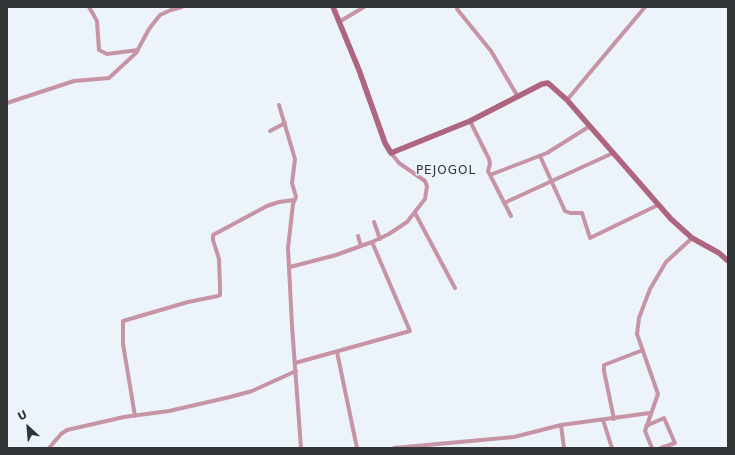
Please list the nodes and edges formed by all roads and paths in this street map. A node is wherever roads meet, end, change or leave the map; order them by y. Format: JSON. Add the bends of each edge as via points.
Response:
{"nodes":[{"id":1,"x":89,"y":7,"type":"edge"},
{"id":2,"x":182,"y":7,"type":"edge"},
{"id":3,"x":333,"y":7,"type":"edge"},
{"id":4,"x":364,"y":7,"type":"edge"},
{"id":5,"x":458,"y":7,"type":"edge"},
{"id":6,"x":645,"y":7,"type":"edge"},
{"id":7,"x":339,"y":22,"type":"junction"},
{"id":8,"x":138,"y":50,"type":"junction"},
{"id":9,"x":518,"y":97,"type":"junction"},
{"id":10,"x":567,"y":100,"type":"junction"},
{"id":11,"x":7,"y":103,"type":"edge"},
{"id":12,"x":279,"y":105,"type":"dead end"},
{"id":13,"x":470,"y":121,"type":"junction"},
{"id":14,"x":285,"y":123,"type":"junction"},
{"id":15,"x":590,"y":126,"type":"junction"},
{"id":16,"x":270,"y":131,"type":"dead end"},
{"id":17,"x":391,"y":153,"type":"junction"},
{"id":18,"x":613,"y":153,"type":"junction"},
{"id":19,"x":540,"y":156,"type":"junction"},
{"id":20,"x":490,"y":175,"type":"junction"},
{"id":21,"x":552,"y":181,"type":"junction"},
{"id":22,"x":294,"y":200,"type":"junction"},
{"id":23,"x":504,"y":203,"type":"junction"},
{"id":24,"x":658,"y":205,"type":"junction"},
{"id":25,"x":415,"y":213,"type":"junction"},
{"id":26,"x":510,"y":216,"type":"dead end"},
{"id":27,"x":374,"y":222,"type":"dead end"},
{"id":28,"x":358,"y":236,"type":"dead end"},
{"id":29,"x":380,"y":238,"type":"junction"},
{"id":30,"x":692,"y":238,"type":"junction"},
{"id":31,"x":372,"y":242,"type":"junction"},
{"id":32,"x":361,"y":246,"type":"junction"},
{"id":33,"x":728,"y":261,"type":"edge"},
{"id":34,"x":290,"y":267,"type":"junction"},
{"id":35,"x":455,"y":288,"type":"dead end"},
{"id":36,"x":643,"y":350,"type":"junction"},
{"id":37,"x":337,"y":352,"type":"junction"},
{"id":38,"x":296,"y":363,"type":"junction"},
{"id":39,"x":296,"y":371,"type":"junction"},
{"id":40,"x":650,"y":413,"type":"junction"},
{"id":41,"x":135,"y":416,"type":"junction"},
{"id":42,"x":614,"y":419,"type":"junction"},
{"id":43,"x":603,"y":420,"type":"junction"},
{"id":44,"x":561,"y":425,"type":"junction"},
{"id":45,"x":646,"y":426,"type":"junction"},
{"id":46,"x":49,"y":448,"type":"edge"},
{"id":47,"x":301,"y":448,"type":"edge"},
{"id":48,"x":357,"y":448,"type":"edge"},
{"id":49,"x":394,"y":448,"type":"edge"},
{"id":50,"x":564,"y":448,"type":"edge"},
{"id":51,"x":612,"y":448,"type":"edge"},
{"id":52,"x":652,"y":448,"type":"edge"},
{"id":53,"x":661,"y":448,"type":"edge"}],
"edges":[{"from":1,"to":8,"type":"street","via":[[97,21],[99,50],[107,54]]},
{"from":2,"to":8,"type":"street","via":[[160,15]]},
{"from":3,"to":7,"type":"street"},
{"from":4,"to":7,"type":"street"},
{"from":5,"to":9,"type":"street","via":[[491,51]]},
{"from":6,"to":10,"type":"street"},
{"from":7,"to":17,"type":"street"},
{"from":8,"to":11,"type":"street","via":[[106,80],[74,81]]},
{"from":9,"to":10,"type":"street","via":[[545,83],[553,86]]},
{"from":9,"to":13,"type":"street"},
{"from":10,"to":15,"type":"street"},
{"from":12,"to":14,"type":"street"},
{"from":13,"to":17,"type":"street"},
{"from":13,"to":20,"type":"street","via":[[489,159]]},
{"from":14,"to":16,"type":"street"},
{"from":14,"to":22,"type":"street","via":[[295,160],[292,181],[296,196]]},
{"from":15,"to":18,"type":"street"},
{"from":15,"to":19,"type":"street"},
{"from":17,"to":25,"type":"street","via":[[399,163],[425,181],[428,186],[425,200]]},
{"from":18,"to":21,"type":"street"},
{"from":18,"to":24,"type":"street"},
{"from":19,"to":20,"type":"street"},
{"from":19,"to":21,"type":"street"},
{"from":20,"to":23,"type":"street"},
{"from":21,"to":23,"type":"street"},
{"from":21,"to":24,"type":"street","via":[[565,211],[583,215],[590,238]]},
{"from":22,"to":34,"type":"street","via":[[288,248]]},
{"from":22,"to":41,"type":"street","via":[[267,206],[213,235],[212,240],[219,259],[220,295],[123,321],[123,344]]},
{"from":23,"to":26,"type":"street"},
{"from":24,"to":30,"type":"street"},
{"from":25,"to":29,"type":"street","via":[[401,227]]},
{"from":25,"to":35,"type":"street"},
{"from":27,"to":29,"type":"street"},
{"from":28,"to":32,"type":"street"},
{"from":29,"to":31,"type":"street"},
{"from":30,"to":33,"type":"street"},
{"from":30,"to":36,"type":"street","via":[[666,262],[650,290],[637,327]]},
{"from":31,"to":32,"type":"street"},
{"from":31,"to":37,"type":"street","via":[[410,331]]},
{"from":32,"to":34,"type":"street"},
{"from":34,"to":38,"type":"street"},
{"from":36,"to":40,"type":"street","via":[[658,394]]},
{"from":36,"to":42,"type":"street","via":[[604,365]]},
{"from":37,"to":38,"type":"street"},
{"from":37,"to":48,"type":"street"},
{"from":38,"to":39,"type":"street"},
{"from":39,"to":41,"type":"street","via":[[245,393],[169,411]]},
{"from":39,"to":47,"type":"street"},
{"from":40,"to":42,"type":"street"},
{"from":40,"to":45,"type":"street"},
{"from":41,"to":46,"type":"street","via":[[67,430]]},
{"from":42,"to":43,"type":"street"},
{"from":43,"to":44,"type":"street"},
{"from":43,"to":51,"type":"street"},
{"from":44,"to":49,"type":"street","via":[[514,437]]},
{"from":44,"to":50,"type":"street"},
{"from":45,"to":52,"type":"street","via":[[646,434]]},
{"from":45,"to":53,"type":"street","via":[[664,418],[675,443]]}]}
